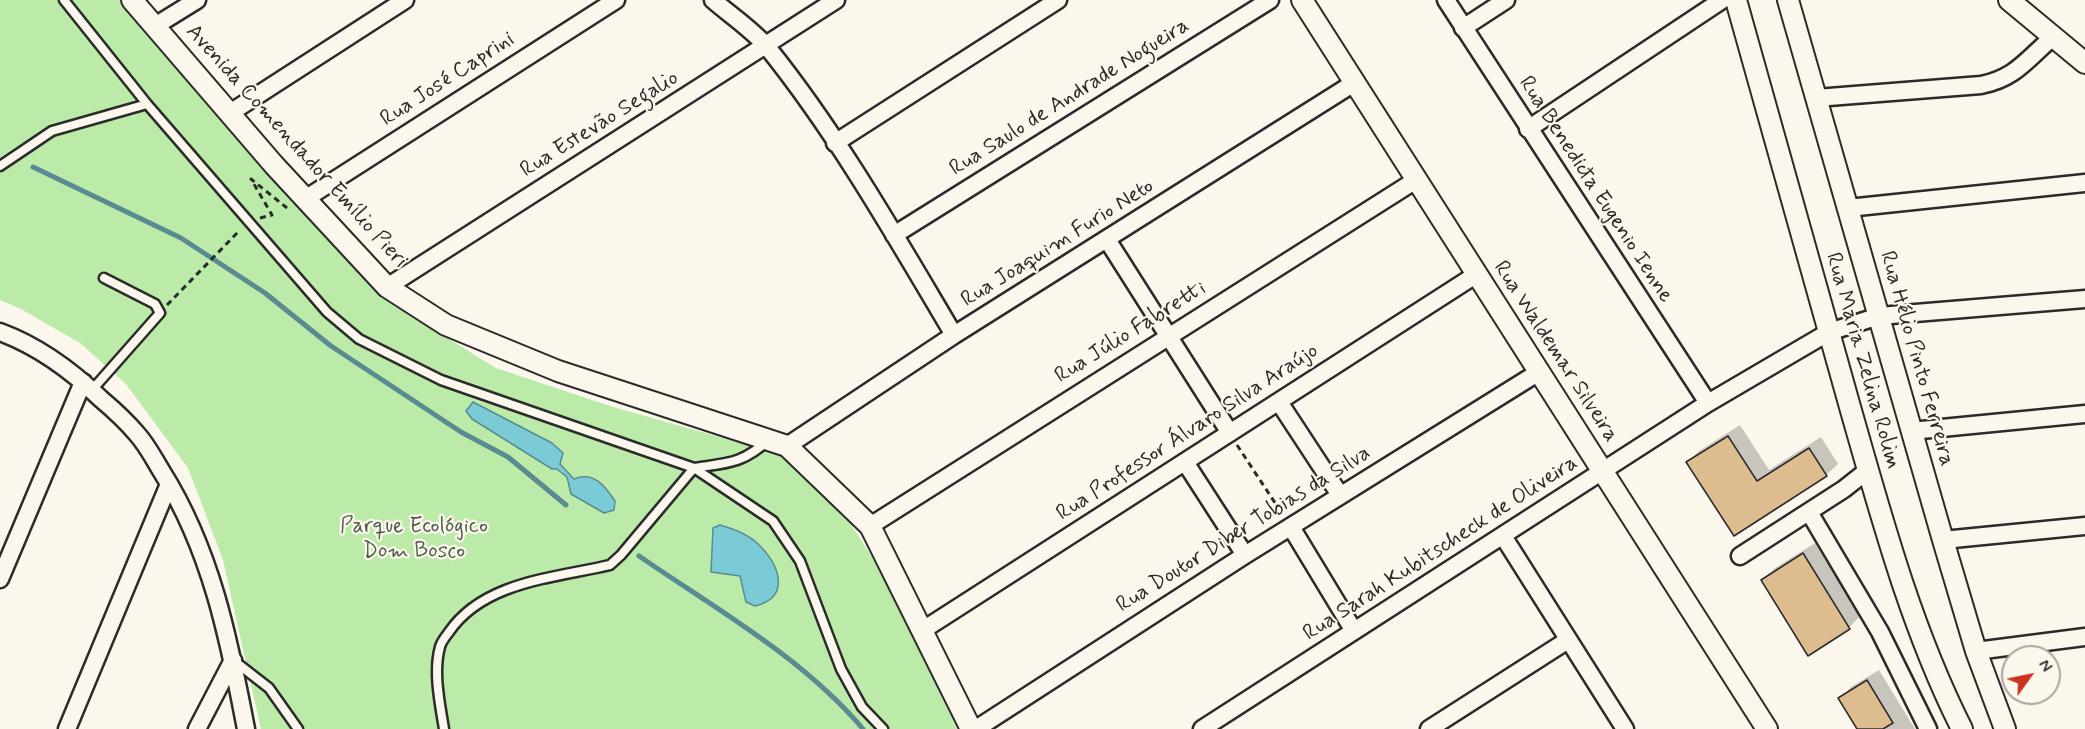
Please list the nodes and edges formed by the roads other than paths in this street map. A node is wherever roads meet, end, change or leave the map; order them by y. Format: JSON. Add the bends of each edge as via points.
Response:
{"nodes":[{"id":1,"x":64,"y":0,"type":"edge"},
{"id":2,"x":132,"y":0,"type":"edge"},
{"id":3,"x":197,"y":0,"type":"edge"},
{"id":4,"x":405,"y":0,"type":"edge"},
{"id":5,"x":616,"y":0,"type":"edge"},
{"id":6,"x":713,"y":0,"type":"edge"},
{"id":7,"x":836,"y":0,"type":"edge"},
{"id":8,"x":1058,"y":0,"type":"edge"},
{"id":9,"x":1270,"y":0,"type":"edge"},
{"id":10,"x":1302,"y":0,"type":"edge"},
{"id":11,"x":1446,"y":0,"type":"edge"},
{"id":12,"x":1506,"y":0,"type":"edge"},
{"id":13,"x":1722,"y":0,"type":"edge"},
{"id":14,"x":1736,"y":0,"type":"edge"},
{"id":15,"x":1788,"y":0,"type":"edge"},
{"id":16,"x":2009,"y":0,"type":"edge"},
{"id":17,"x":155,"y":26,"type":"junction"},
{"id":18,"x":1463,"y":28,"type":"junction"},
{"id":19,"x":2053,"y":37,"type":"junction"},
{"id":20,"x":766,"y":46,"type":"junction"},
{"id":21,"x":2085,"y":63,"type":"edge"},
{"id":22,"x":1354,"y":83,"type":"junction"},
{"id":23,"x":1816,"y":98,"type":"junction"},
{"id":24,"x":147,"y":104,"type":"junction"},
{"id":25,"x":230,"y":113,"type":"junction"},
{"id":26,"x":1528,"y":129,"type":"junction"},
{"id":27,"x":834,"y":143,"type":"junction"},
{"id":28,"x":0,"y":166,"type":"edge"},
{"id":29,"x":1416,"y":180,"type":"junction"},
{"id":30,"x":2085,"y":183,"type":"edge"},
{"id":31,"x":305,"y":199,"type":"junction"},
{"id":32,"x":1848,"y":208,"type":"junction"},
{"id":33,"x":894,"y":235,"type":"junction"},
{"id":34,"x":1108,"y":241,"type":"junction"},
{"id":35,"x":1477,"y":274,"type":"junction"},
{"id":36,"x":104,"y":278,"type":"dead end"},
{"id":37,"x":387,"y":287,"type":"junction"},
{"id":38,"x":2085,"y":299,"type":"edge"},
{"id":39,"x":1879,"y":316,"type":"junction"},
{"id":40,"x":0,"y":332,"type":"edge"},
{"id":41,"x":1829,"y":332,"type":"junction"},
{"id":42,"x":954,"y":335,"type":"junction"},
{"id":43,"x":1169,"y":335,"type":"junction"},
{"id":44,"x":1539,"y":372,"type":"junction"},
{"id":45,"x":88,"y":386,"type":"junction"},
{"id":46,"x":1279,"y":402,"type":"junction"},
{"id":47,"x":1708,"y":403,"type":"junction"},
{"id":48,"x":2085,"y":414,"type":"edge"},
{"id":49,"x":1911,"y":431,"type":"junction"},
{"id":50,"x":1230,"y":433,"type":"junction"},
{"id":51,"x":768,"y":440,"type":"junction"},
{"id":52,"x":787,"y":446,"type":"junction"},
{"id":53,"x":1185,"y":462,"type":"junction"},
{"id":54,"x":694,"y":468,"type":"junction"},
{"id":55,"x":1868,"y":470,"type":"junction"},
{"id":56,"x":1603,"y":472,"type":"junction"},
{"id":57,"x":169,"y":484,"type":"junction"},
{"id":58,"x":1340,"y":495,"type":"junction"},
{"id":59,"x":1809,"y":512,"type":"junction"},
{"id":60,"x":870,"y":526,"type":"junction"},
{"id":61,"x":2085,"y":526,"type":"edge"},
{"id":62,"x":1291,"y":527,"type":"junction"},
{"id":63,"x":1503,"y":536,"type":"junction"},
{"id":64,"x":1943,"y":540,"type":"junction"},
{"id":65,"x":1245,"y":555,"type":"junction"},
{"id":66,"x":1740,"y":556,"type":"dead end"},
{"id":67,"x":0,"y":579,"type":"edge"},
{"id":68,"x":923,"y":630,"type":"junction"},
{"id":69,"x":1354,"y":631,"type":"junction"},
{"id":70,"x":2085,"y":637,"type":"edge"},
{"id":71,"x":1568,"y":640,"type":"junction"},
{"id":72,"x":1976,"y":651,"type":"junction"},
{"id":73,"x":233,"y":660,"type":"junction"},
{"id":74,"x":68,"y":729,"type":"edge"},
{"id":75,"x":197,"y":729,"type":"edge"},
{"id":76,"x":246,"y":729,"type":"edge"},
{"id":77,"x":298,"y":729,"type":"edge"},
{"id":78,"x":444,"y":729,"type":"edge"},
{"id":79,"x":883,"y":729,"type":"edge"},
{"id":80,"x":973,"y":729,"type":"edge"},
{"id":81,"x":1202,"y":729,"type":"edge"},
{"id":82,"x":1429,"y":729,"type":"edge"},
{"id":83,"x":1625,"y":729,"type":"edge"},
{"id":84,"x":1767,"y":729,"type":"edge"},
{"id":85,"x":1928,"y":729,"type":"edge"},
{"id":86,"x":1962,"y":729,"type":"edge"},
{"id":87,"x":2005,"y":729,"type":"edge"}],
"edges":[{"from":1,"to":24,"type":"lane"},
{"from":2,"to":17,"type":"street","name":"Avenida Comendador Emílio Pieri"},
{"from":3,"to":17,"type":"street"},
{"from":4,"to":25,"type":"street"},
{"from":5,"to":31,"type":"street","name":"Rua José Caprini"},
{"from":6,"to":20,"type":"street"},
{"from":7,"to":20,"type":"street","name":"Rua Estevão Segalio"},
{"from":8,"to":27,"type":"street"},
{"from":9,"to":33,"type":"street","name":"Rua Saulo de Andrade Nogueira"},
{"from":10,"to":22,"type":"street","name":"Rua Waldemar Silveira"},
{"from":11,"to":18,"type":"street","name":"Rua Benedicta Eugenio Ienne"},
{"from":12,"to":18,"type":"street"},
{"from":13,"to":26,"type":"street"},
{"from":14,"to":41,"type":"street","name":"Rua Maria Zelina Rolim"},
{"from":15,"to":23,"type":"street","name":"Rua Hélio Pinto Ferreira"},
{"from":16,"to":19,"type":"street"},
{"from":17,"to":25,"type":"street","name":"Avenida Comendador Emílio Pieri"},
{"from":18,"to":26,"type":"street","name":"Rua Benedicta Eugenio Ienne"},
{"from":19,"to":21,"type":"street"},
{"from":19,"to":23,"type":"street","via":[[2017,72],[2001,81]]},
{"from":20,"to":27,"type":"street"},
{"from":20,"to":37,"type":"street","name":"Rua Estevão Segalio"},
{"from":22,"to":29,"type":"street","name":"Rua Waldemar Silveira"},
{"from":22,"to":34,"type":"street","name":"Rua Joaquim Furio Neto"},
{"from":23,"to":32,"type":"street","name":"Rua Hélio Pinto Ferreira"},
{"from":24,"to":28,"type":"lane","via":[[52,131]]},
{"from":24,"to":54,"type":"lane","via":[[327,312],[359,339],[441,380]]},
{"from":25,"to":31,"type":"street","name":"Avenida Comendador Emílio Pieri"},
{"from":26,"to":47,"type":"street","name":"Rua Benedicta Eugenio Ienne"},
{"from":27,"to":33,"type":"street"},
{"from":29,"to":35,"type":"street","name":"Rua Waldemar Silveira"},
{"from":29,"to":43,"type":"street","name":"Rua Júlio Fabretti"},
{"from":30,"to":32,"type":"street"},
{"from":31,"to":37,"type":"street","name":"Avenida Comendador Emílio Pieri"},
{"from":32,"to":39,"type":"street","name":"Rua Hélio Pinto Ferreira"},
{"from":33,"to":42,"type":"street"},
{"from":34,"to":42,"type":"street","name":"Rua Joaquim Furio Neto"},
{"from":34,"to":43,"type":"street"},
{"from":35,"to":44,"type":"street","name":"Rua Waldemar Silveira"},
{"from":35,"to":46,"type":"street","name":"Rua Professor Álvaro Silva Araújo"},
{"from":36,"to":45,"type":"lane","via":[[155,304],[160,313]]},
{"from":37,"to":51,"type":"street","name":"Avenida Comendador Emílio Pieri","via":[[446,325],[558,371]]},
{"from":38,"to":39,"type":"street","name":"Rua Sarah Kubitscheck de Oliveira"},
{"from":39,"to":41,"type":"street","name":"Rua Sarah Kubitscheck de Oliveira"},
{"from":39,"to":49,"type":"street","name":"Rua Hélio Pinto Ferreira"},
{"from":40,"to":45,"type":"street","via":[[39,349]]},
{"from":41,"to":47,"type":"street","name":"Rua Sarah Kubitscheck de Oliveira"},
{"from":41,"to":55,"type":"street","name":"Rua Maria Zelina Rolim"},
{"from":42,"to":52,"type":"street","name":"Rua Joaquim Furio Neto"},
{"from":43,"to":50,"type":"street"},
{"from":43,"to":60,"type":"street","name":"Rua Júlio Fabretti"},
{"from":44,"to":56,"type":"street","name":"Rua Waldemar Silveira"},
{"from":44,"to":58,"type":"street","name":"Rua Doutor Diber Tobias da Silva"},
{"from":45,"to":57,"type":"street","via":[[139,435]]},
{"from":45,"to":67,"type":"street"},
{"from":46,"to":50,"type":"street","name":"Rua Professor Álvaro Silva Araújo"},
{"from":46,"to":58,"type":"street"},
{"from":47,"to":56,"type":"street","name":"Rua Sarah Kubitscheck de Oliveira"},
{"from":48,"to":49,"type":"street"},
{"from":49,"to":64,"type":"street","name":"Rua Hélio Pinto Ferreira"},
{"from":50,"to":53,"type":"street","name":"Rua Professor Álvaro Silva Araújo"},
{"from":51,"to":52,"type":"street","name":"Avenida Comendador Emílio Pieri"},
{"from":51,"to":54,"type":"lane","via":[[739,461]]},
{"from":52,"to":60,"type":"street","name":"Avenida Comendador Emílio Pieri"},
{"from":53,"to":65,"type":"street"},
{"from":53,"to":68,"type":"street","name":"Rua Professor Álvaro Silva Araújo"},
{"from":54,"to":78,"type":"lane","via":[[610,565],[502,590],[465,613],[440,646],[438,690]]},
{"from":54,"to":79,"type":"lane","via":[[773,521],[800,561],[841,669],[862,707]]},
{"from":55,"to":59,"type":"street"},
{"from":55,"to":86,"type":"street","name":"Rua Maria Zelina Rolim","via":[[1922,635]]},
{"from":56,"to":63,"type":"street","name":"Rua Sarah Kubitscheck de Oliveira"},
{"from":56,"to":84,"type":"street","name":"Rua Waldemar Silveira"},
{"from":57,"to":73,"type":"street","via":[[188,515],[205,558]]},
{"from":57,"to":74,"type":"street"},
{"from":58,"to":62,"type":"street","name":"Rua Doutor Diber Tobias da Silva"},
{"from":59,"to":66,"type":"street"},
{"from":59,"to":85,"type":"street","via":[[1880,632]]},
{"from":60,"to":68,"type":"street","name":"Avenida Comendador Emílio Pieri"},
{"from":61,"to":64,"type":"street"},
{"from":62,"to":65,"type":"street","name":"Rua Doutor Diber Tobias da Silva"},
{"from":62,"to":69,"type":"street"},
{"from":63,"to":69,"type":"street","name":"Rua Sarah Kubitscheck de Oliveira"},
{"from":63,"to":71,"type":"street"},
{"from":64,"to":72,"type":"street","name":"Rua Hélio Pinto Ferreira"},
{"from":65,"to":80,"type":"street","name":"Rua Doutor Diber Tobias da Silva"},
{"from":68,"to":80,"type":"street","name":"Avenida Comendador Emílio Pieri"},
{"from":69,"to":81,"type":"street","name":"Rua Sarah Kubitscheck de Oliveira"},
{"from":70,"to":72,"type":"street"},
{"from":71,"to":82,"type":"street"},
{"from":71,"to":83,"type":"street"},
{"from":72,"to":87,"type":"street","name":"Rua Hélio Pinto Ferreira"},
{"from":73,"to":75,"type":"street"},
{"from":73,"to":76,"type":"street"},
{"from":73,"to":77,"type":"lane","via":[[268,688]]}]}
